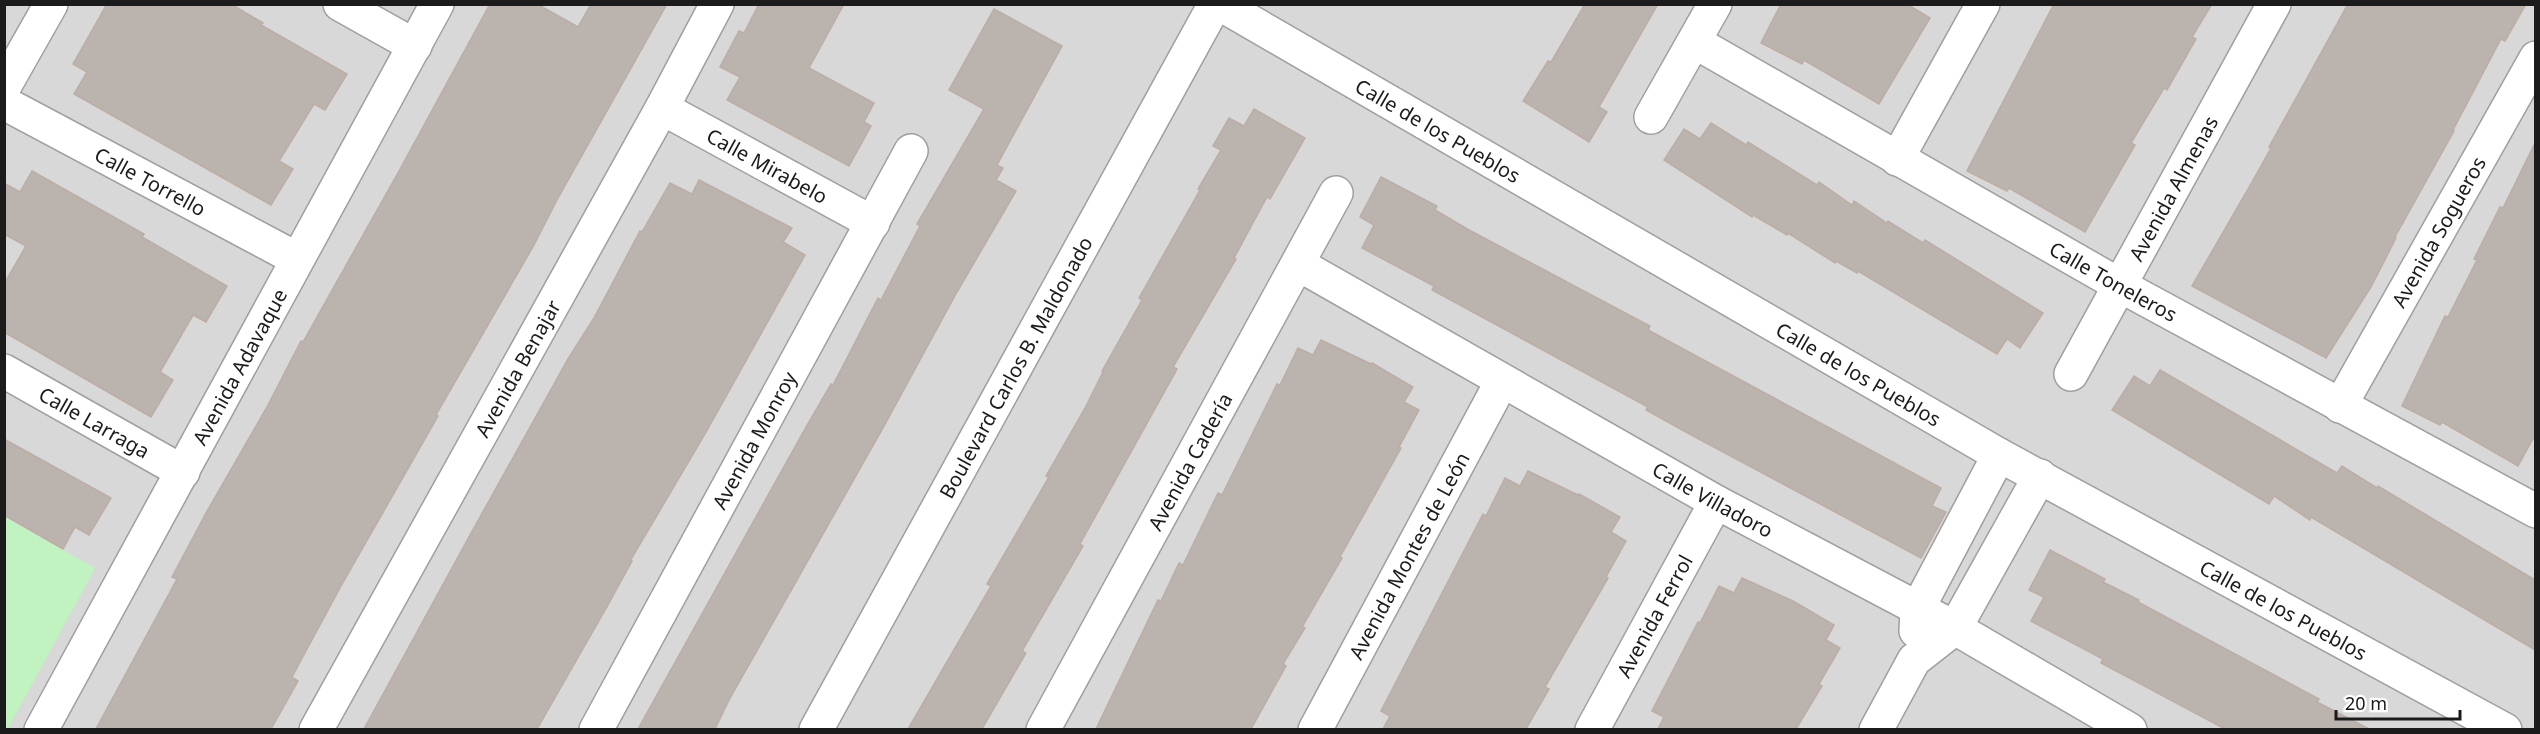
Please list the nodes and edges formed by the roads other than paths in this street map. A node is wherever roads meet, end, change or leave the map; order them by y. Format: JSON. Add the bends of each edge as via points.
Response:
{"nodes":[{"id":1,"x":51,"y":4,"type":"edge"},
{"id":2,"x":340,"y":4,"type":"edge"},
{"id":3,"x":437,"y":4,"type":"edge"},
{"id":4,"x":717,"y":4,"type":"edge"},
{"id":5,"x":1215,"y":4,"type":"edge"},
{"id":6,"x":1220,"y":4,"type":"edge"},
{"id":7,"x":1715,"y":4,"type":"edge"},
{"id":8,"x":1983,"y":4,"type":"edge"},
{"id":9,"x":2274,"y":4,"type":"edge"},
{"id":10,"x":1695,"y":42,"type":"junction"},
{"id":11,"x":415,"y":46,"type":"junction"},
{"id":12,"x":2535,"y":58,"type":"edge"},
{"id":13,"x":4,"y":87,"type":"edge"},
{"id":14,"x":4,"y":103,"type":"edge"},
{"id":15,"x":662,"y":108,"type":"junction"},
{"id":16,"x":1651,"y":117,"type":"dead end"},
{"id":17,"x":911,"y":151,"type":"dead end"},
{"id":18,"x":1897,"y":159,"type":"junction"},
{"id":19,"x":1336,"y":193,"type":"dead end"},
{"id":20,"x":873,"y":223,"type":"junction"},
{"id":21,"x":297,"y":259,"type":"junction"},
{"id":22,"x":1298,"y":264,"type":"junction"},
{"id":23,"x":2121,"y":286,"type":"junction"},
{"id":24,"x":4,"y":371,"type":"edge"},
{"id":25,"x":2071,"y":374,"type":"dead end"},
{"id":26,"x":1502,"y":381,"type":"junction"},
{"id":27,"x":2340,"y":406,"type":"junction"},
{"id":28,"x":1999,"y":455,"type":"junction"},
{"id":29,"x":183,"y":472,"type":"junction"},
{"id":30,"x":2040,"y":476,"type":"junction"},
{"id":31,"x":1716,"y":502,"type":"junction"},
{"id":32,"x":2535,"y":511,"type":"edge"},
{"id":33,"x":1917,"y":610,"type":"junction"},
{"id":34,"x":1955,"y":628,"type":"junction"},
{"id":35,"x":1914,"y":660,"type":"junction"},
{"id":36,"x":41,"y":729,"type":"edge"},
{"id":37,"x":316,"y":729,"type":"edge"},
{"id":38,"x":596,"y":729,"type":"edge"},
{"id":39,"x":816,"y":729,"type":"edge"},
{"id":40,"x":1043,"y":729,"type":"edge"},
{"id":41,"x":1315,"y":729,"type":"edge"},
{"id":42,"x":1592,"y":729,"type":"edge"},
{"id":43,"x":1876,"y":729,"type":"edge"},
{"id":44,"x":2130,"y":729,"type":"edge"},
{"id":45,"x":2505,"y":729,"type":"edge"}],
"edges":[{"from":1,"to":13,"type":"street"},
{"from":2,"to":11,"type":"street"},
{"from":3,"to":11,"type":"street","name":"Avenida Adavaque"},
{"from":4,"to":15,"type":"street","name":"Avenida Benajar"},
{"from":5,"to":39,"type":"street","name":"Boulevard Carlos B. Maldonado"},
{"from":6,"to":28,"type":"street","name":"Calle de los Pueblos"},
{"from":7,"to":10,"type":"street"},
{"from":8,"to":18,"type":"street"},
{"from":9,"to":23,"type":"street","name":"Avenida Almenas"},
{"from":10,"to":16,"type":"street"},
{"from":10,"to":18,"type":"street","name":"Calle Toneleros"},
{"from":11,"to":21,"type":"street","name":"Avenida Adavaque"},
{"from":12,"to":27,"type":"street","name":"Avenida Sogueros"},
{"from":14,"to":21,"type":"street","name":"Calle Torrello"},
{"from":15,"to":20,"type":"street","name":"Calle Mirabelo"},
{"from":15,"to":37,"type":"street","name":"Avenida Benajar"},
{"from":17,"to":20,"type":"street","name":"Avenida Monroy"},
{"from":18,"to":23,"type":"street","name":"Calle Toneleros"},
{"from":19,"to":22,"type":"street","name":"Avenida Cadería"},
{"from":20,"to":38,"type":"street","name":"Avenida Monroy"},
{"from":21,"to":29,"type":"street","name":"Avenida Adavaque"},
{"from":22,"to":26,"type":"street","name":"Calle Villadoro"},
{"from":22,"to":40,"type":"street","name":"Avenida Cadería"},
{"from":23,"to":25,"type":"street","name":"Avenida Almenas"},
{"from":23,"to":27,"type":"street","name":"Calle Toneleros"},
{"from":24,"to":29,"type":"street","name":"Calle Larraga"},
{"from":26,"to":31,"type":"street","name":"Calle Villadoro"},
{"from":26,"to":41,"type":"street","name":"Avenida Montes de León"},
{"from":27,"to":32,"type":"street","name":"Calle Toneleros"},
{"from":28,"to":30,"type":"street","name":"Calle de los Pueblos"},
{"from":28,"to":33,"type":"street"},
{"from":29,"to":36,"type":"street","name":"Avenida Adavaque"},
{"from":30,"to":34,"type":"street"},
{"from":30,"to":45,"type":"street","name":"Calle de los Pueblos"},
{"from":31,"to":33,"type":"street","name":"Calle Villadoro"},
{"from":31,"to":42,"type":"street","name":"Avenida Ferrol"},
{"from":33,"to":34,"type":"street","name":"Calle Villadoro"},
{"from":33,"to":35,"type":"street"},
{"from":34,"to":35,"type":"street"},
{"from":34,"to":44,"type":"street","name":"Calle Villadoro"},
{"from":35,"to":43,"type":"street"}]}
